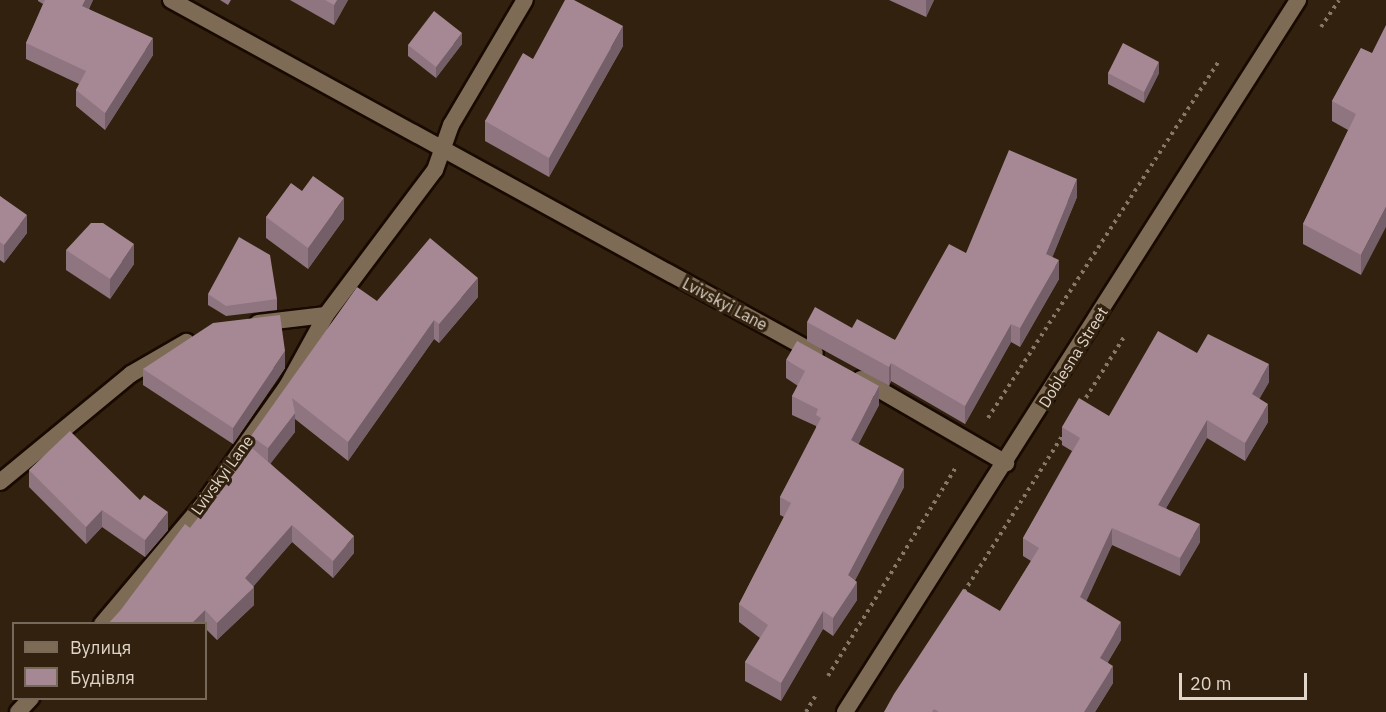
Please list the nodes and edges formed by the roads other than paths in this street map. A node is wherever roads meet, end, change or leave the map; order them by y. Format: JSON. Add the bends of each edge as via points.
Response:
{"nodes":[{"id":1,"x":171,"y":0,"type":"edge"},
{"id":2,"x":525,"y":0,"type":"edge"},
{"id":3,"x":1298,"y":0,"type":"edge"},
{"id":4,"x":442,"y":150,"type":"junction"},
{"id":5,"x":326,"y":315,"type":"junction"},
{"id":6,"x":244,"y":324,"type":"edge"},
{"id":7,"x":200,"y":334,"type":"edge"},
{"id":8,"x":1006,"y":463,"type":"junction"},
{"id":9,"x":0,"y":482,"type":"edge"},
{"id":10,"x":104,"y":622,"type":"edge"},
{"id":11,"x":30,"y":700,"type":"edge"},
{"id":12,"x":18,"y":712,"type":"edge"},
{"id":13,"x":845,"y":712,"type":"edge"}],
"edges":[{"from":1,"to":4,"type":"street","name":"Lvivskyi Lane"},
{"from":2,"to":4,"type":"street","name":"Lvivskyi Lane","via":[[451,125]]},
{"from":3,"to":8,"type":"street","name":"Doblesna Street"},
{"from":4,"to":5,"type":"street","name":"Lvivskyi Lane","via":[[435,170]]},
{"from":4,"to":8,"type":"street","name":"Lvivskyi Lane","via":[[835,364]]},
{"from":5,"to":6,"type":"street"},
{"from":5,"to":10,"type":"street","name":"Lvivskyi Lane","via":[[287,386],[201,507]]},
{"from":7,"to":9,"type":"street","via":[[130,374]]},
{"from":8,"to":13,"type":"street","name":"Doblesna Street"},
{"from":11,"to":12,"type":"street"}]}
